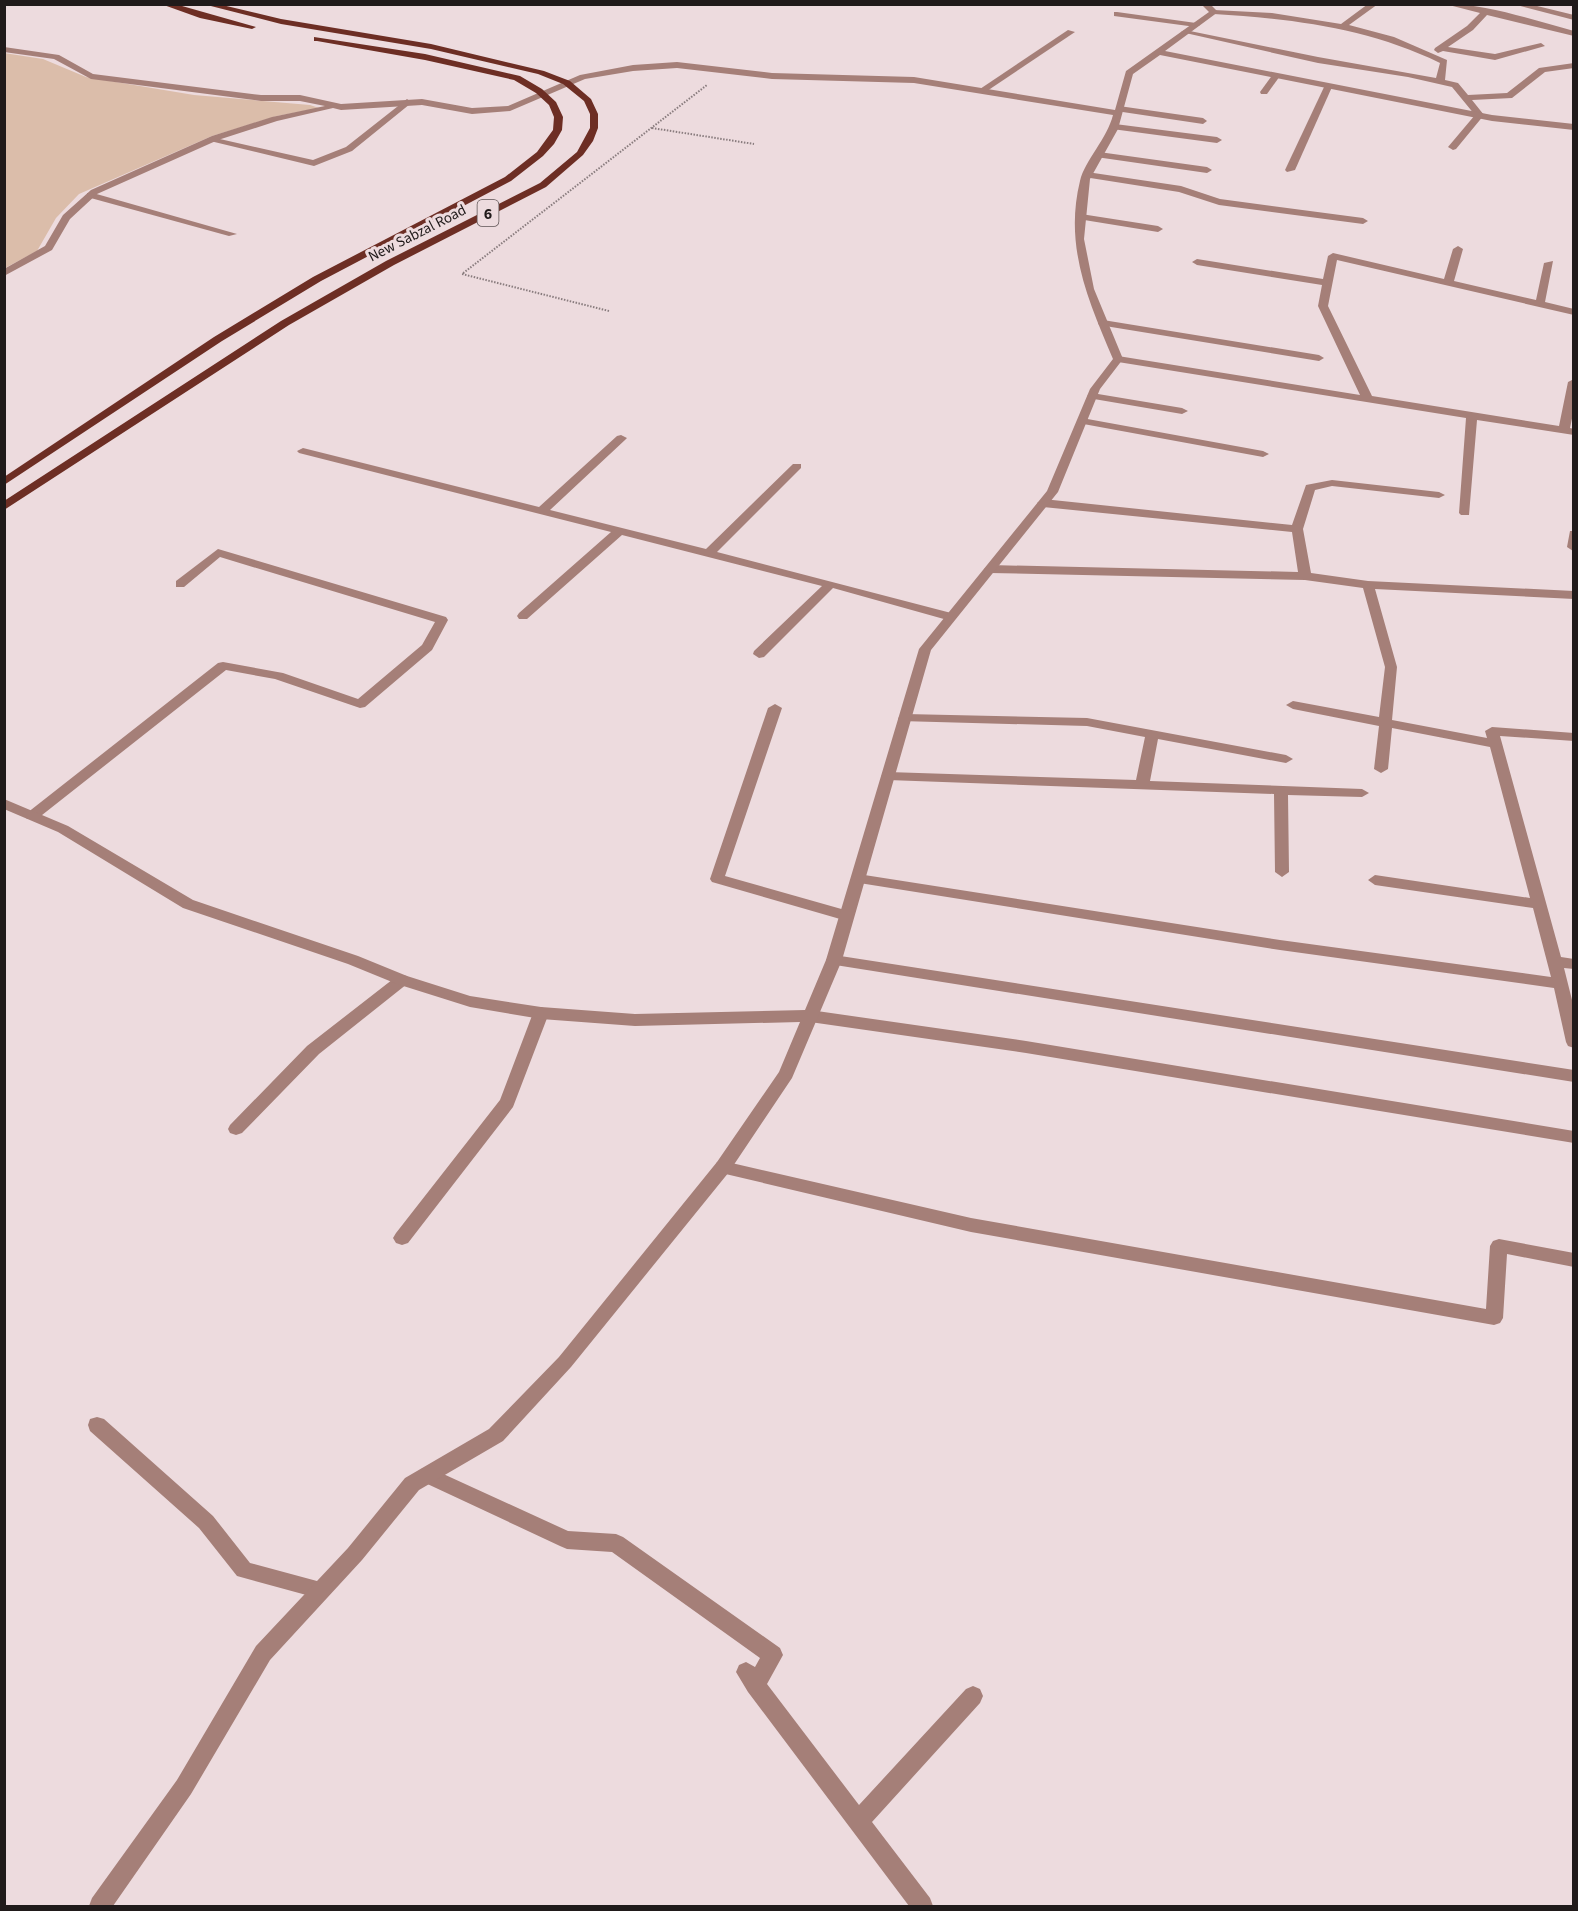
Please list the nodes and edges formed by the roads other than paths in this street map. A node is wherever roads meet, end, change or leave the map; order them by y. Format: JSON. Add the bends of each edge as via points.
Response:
{"nodes":[{"id":1,"x":165,"y":4,"type":"edge"},
{"id":2,"x":207,"y":4,"type":"edge"},
{"id":3,"x":1374,"y":4,"type":"edge"},
{"id":4,"x":1449,"y":4,"type":"edge"},
{"id":5,"x":1517,"y":4,"type":"edge"},
{"id":6,"x":1209,"y":8,"type":"edge"},
{"id":7,"x":1485,"y":12,"type":"junction"},
{"id":8,"x":1117,"y":14,"type":"dead end"},
{"id":9,"x":1574,"y":18,"type":"edge"},
{"id":10,"x":1341,"y":27,"type":"junction"},
{"id":11,"x":1190,"y":28,"type":"junction"},
{"id":12,"x":1071,"y":32,"type":"dead end"},
{"id":13,"x":1574,"y":34,"type":"edge"},
{"id":14,"x":1540,"y":46,"type":"dead end"},
{"id":15,"x":1442,"y":48,"type":"junction"},
{"id":16,"x":4,"y":49,"type":"edge"},
{"id":17,"x":1158,"y":52,"type":"junction"},
{"id":18,"x":1430,"y":54,"type":"junction"},
{"id":19,"x":1574,"y":65,"type":"edge"},
{"id":20,"x":1276,"y":76,"type":"junction"},
{"id":21,"x":1440,"y":81,"type":"junction"},
{"id":22,"x":566,"y":82,"type":"junction"},
{"id":23,"x":1328,"y":87,"type":"junction"},
{"id":24,"x":981,"y":91,"type":"junction"},
{"id":25,"x":1264,"y":92,"type":"dead end"},
{"id":26,"x":542,"y":94,"type":"junction"},
{"id":27,"x":1466,"y":98,"type":"junction"},
{"id":28,"x":407,"y":102,"type":"junction"},
{"id":29,"x":341,"y":106,"type":"junction"},
{"id":30,"x":1118,"y":111,"type":"junction"},
{"id":31,"x":1480,"y":116,"type":"junction"},
{"id":32,"x":1203,"y":121,"type":"dead end"},
{"id":33,"x":1115,"y":127,"type":"junction"},
{"id":34,"x":1574,"y":128,"type":"edge"},
{"id":35,"x":211,"y":140,"type":"junction"},
{"id":36,"x":1217,"y":140,"type":"dead end"},
{"id":37,"x":1453,"y":147,"type":"dead end"},
{"id":38,"x":1099,"y":155,"type":"junction"},
{"id":39,"x":1207,"y":170,"type":"dead end"},
{"id":40,"x":1290,"y":170,"type":"dead end"},
{"id":41,"x":1087,"y":175,"type":"junction"},
{"id":42,"x":90,"y":195,"type":"junction"},
{"id":43,"x":1081,"y":217,"type":"junction"},
{"id":44,"x":1363,"y":221,"type":"dead end"},
{"id":45,"x":1158,"y":229,"type":"dead end"},
{"id":46,"x":232,"y":234,"type":"dead end"},
{"id":47,"x":1458,"y":249,"type":"dead end"},
{"id":48,"x":1197,"y":262,"type":"dead end"},
{"id":49,"x":1549,"y":263,"type":"dead end"},
{"id":50,"x":4,"y":273,"type":"edge"},
{"id":51,"x":1328,"y":283,"type":"junction"},
{"id":52,"x":1448,"y":283,"type":"junction"},
{"id":53,"x":1540,"y":304,"type":"junction"},
{"id":54,"x":1574,"y":312,"type":"edge"},
{"id":55,"x":1103,"y":323,"type":"junction"},
{"id":56,"x":1319,"y":358,"type":"dead end"},
{"id":57,"x":1118,"y":359,"type":"junction"},
{"id":58,"x":1573,"y":382,"type":"edge"},
{"id":59,"x":1092,"y":396,"type":"junction"},
{"id":60,"x":1368,"y":399,"type":"junction"},
{"id":61,"x":1182,"y":411,"type":"dead end"},
{"id":62,"x":1472,"y":416,"type":"junction"},
{"id":63,"x":1082,"y":421,"type":"junction"},
{"id":64,"x":1569,"y":431,"type":"edge"},
{"id":65,"x":621,"y":438,"type":"dead end"},
{"id":66,"x":303,"y":451,"type":"dead end"},
{"id":67,"x":1263,"y":454,"type":"dead end"},
{"id":68,"x":797,"y":466,"type":"dead end"},
{"id":69,"x":4,"y":482,"type":"edge"},
{"id":70,"x":1439,"y":495,"type":"dead end"},
{"id":71,"x":1043,"y":503,"type":"junction"},
{"id":72,"x":4,"y":507,"type":"edge"},
{"id":73,"x":542,"y":511,"type":"junction"},
{"id":74,"x":1465,"y":513,"type":"dead end"},
{"id":75,"x":1297,"y":529,"type":"junction"},
{"id":76,"x":619,"y":531,"type":"junction"},
{"id":77,"x":1574,"y":534,"type":"edge"},
{"id":78,"x":1573,"y":547,"type":"edge"},
{"id":79,"x":709,"y":553,"type":"junction"},
{"id":80,"x":990,"y":569,"type":"junction"},
{"id":81,"x":1305,"y":576,"type":"junction"},
{"id":82,"x":180,"y":584,"type":"dead end"},
{"id":83,"x":831,"y":584,"type":"junction"},
{"id":84,"x":1368,"y":585,"type":"junction"},
{"id":85,"x":1574,"y":595,"type":"edge"},
{"id":86,"x":523,"y":616,"type":"dead end"},
{"id":87,"x":951,"y":617,"type":"junction"},
{"id":88,"x":759,"y":654,"type":"dead end"},
{"id":89,"x":1293,"y":705,"type":"dead end"},
{"id":90,"x":775,"y":708,"type":"dead end"},
{"id":91,"x":904,"y":718,"type":"junction"},
{"id":92,"x":1387,"y":723,"type":"junction"},
{"id":93,"x":1152,"y":734,"type":"junction"},
{"id":94,"x":1574,"y":737,"type":"edge"},
{"id":95,"x":1496,"y":744,"type":"junction"},
{"id":96,"x":1286,"y":759,"type":"dead end"},
{"id":97,"x":1381,"y":770,"type":"dead end"},
{"id":98,"x":888,"y":776,"type":"junction"},
{"id":99,"x":1142,"y":785,"type":"junction"},
{"id":100,"x":1281,"y":790,"type":"junction"},
{"id":101,"x":1362,"y":793,"type":"dead end"},
{"id":102,"x":4,"y":803,"type":"edge"},
{"id":103,"x":32,"y":816,"type":"junction"},
{"id":104,"x":1282,"y":872,"type":"dead end"},
{"id":105,"x":858,"y":879,"type":"junction"},
{"id":106,"x":1375,"y":880,"type":"dead end"},
{"id":107,"x":1539,"y":904,"type":"junction"},
{"id":108,"x":847,"y":916,"type":"junction"},
{"id":109,"x":834,"y":960,"type":"junction"},
{"id":110,"x":1555,"y":961,"type":"junction"},
{"id":111,"x":1574,"y":964,"type":"edge"},
{"id":112,"x":402,"y":980,"type":"junction"},
{"id":113,"x":1561,"y":984,"type":"junction"},
{"id":114,"x":541,"y":1013,"type":"junction"},
{"id":115,"x":810,"y":1016,"type":"junction"},
{"id":116,"x":1574,"y":1042,"type":"edge"},
{"id":117,"x":1574,"y":1076,"type":"edge"},
{"id":118,"x":236,"y":1129,"type":"dead end"},
{"id":119,"x":1574,"y":1137,"type":"edge"},
{"id":120,"x":723,"y":1167,"type":"junction"},
{"id":121,"x":402,"y":1238,"type":"dead end"},
{"id":122,"x":1574,"y":1260,"type":"edge"},
{"id":123,"x":97,"y":1425,"type":"dead end"},
{"id":124,"x":428,"y":1475,"type":"junction"},
{"id":125,"x":321,"y":1590,"type":"junction"},
{"id":126,"x":973,"y":1696,"type":"dead end"},
{"id":127,"x":858,"y":1821,"type":"junction"},
{"id":128,"x":100,"y":1906,"type":"edge"},
{"id":129,"x":922,"y":1906,"type":"edge"}],
"edges":[{"from":1,"to":26,"type":"main road","name":"New Sabzal Road","number":"6","via":[[302,37],[496,72],[517,78]]},
{"from":2,"to":22,"type":"main road","name":"New Sabzal Road","number":"6","via":[[272,21],[484,57]]},
{"from":3,"to":10,"type":"street"},
{"from":4,"to":7,"type":"street"},
{"from":5,"to":9,"type":"street"},
{"from":6,"to":10,"type":"street"},
{"from":6,"to":11,"type":"street"},
{"from":7,"to":13,"type":"street"},
{"from":7,"to":15,"type":"street"},
{"from":8,"to":11,"type":"street"},
{"from":10,"to":18,"type":"street"},
{"from":11,"to":17,"type":"street"},
{"from":11,"to":21,"type":"street","via":[[1318,60]]},
{"from":12,"to":24,"type":"street"},
{"from":14,"to":15,"type":"street","via":[[1495,57]]},
{"from":15,"to":18,"type":"street"},
{"from":16,"to":29,"type":"street","via":[[56,57],[91,76],[261,98],[300,98]]},
{"from":17,"to":20,"type":"street"},
{"from":17,"to":30,"type":"street","via":[[1129,73]]},
{"from":18,"to":21,"type":"street","via":[[1444,62]]},
{"from":19,"to":27,"type":"street","via":[[1542,70],[1509,96]]},
{"from":20,"to":23,"type":"street"},
{"from":20,"to":25,"type":"street"},
{"from":21,"to":27,"type":"street","via":[[1455,85]]},
{"from":22,"to":24,"type":"street","via":[[660,65],[772,76],[914,80]]},
{"from":22,"to":26,"type":"street"},
{"from":22,"to":72,"type":"main road","name":"New Sabzal Road","number":"6","via":[[588,102],[596,119],[588,142],[565,171],[285,323]]},
{"from":23,"to":31,"type":"street"},
{"from":23,"to":40,"type":"street"},
{"from":24,"to":30,"type":"street"},
{"from":26,"to":28,"type":"street","via":[[510,108],[491,110]]},
{"from":26,"to":69,"type":"main road","name":"New Sabzal Road","number":"6","via":[[555,111],[559,131],[528,165],[485,192],[317,279],[218,339]]},
{"from":27,"to":31,"type":"street"},
{"from":28,"to":29,"type":"street"},
{"from":28,"to":35,"type":"street","via":[[349,149],[314,163]]},
{"from":29,"to":35,"type":"street","via":[[275,119]]},
{"from":30,"to":32,"type":"street"},
{"from":30,"to":33,"type":"street"},
{"from":31,"to":34,"type":"street"},
{"from":31,"to":37,"type":"street"},
{"from":33,"to":36,"type":"street"},
{"from":33,"to":38,"type":"street"},
{"from":35,"to":42,"type":"street"},
{"from":38,"to":39,"type":"street"},
{"from":38,"to":41,"type":"street"},
{"from":41,"to":43,"type":"street"},
{"from":41,"to":44,"type":"street","via":[[1181,189],[1219,202]]},
{"from":42,"to":46,"type":"street"},
{"from":42,"to":50,"type":"street","via":[[66,217],[49,248]]},
{"from":43,"to":45,"type":"street"},
{"from":43,"to":55,"type":"street","via":[[1079,239],[1089,289]]},
{"from":47,"to":52,"type":"street"},
{"from":48,"to":51,"type":"street"},
{"from":49,"to":53,"type":"street"},
{"from":51,"to":52,"type":"street","via":[[1333,256]]},
{"from":51,"to":60,"type":"street","via":[[1323,306]]},
{"from":52,"to":53,"type":"street"},
{"from":53,"to":54,"type":"street"},
{"from":55,"to":56,"type":"street"},
{"from":55,"to":57,"type":"street"},
{"from":57,"to":59,"type":"street"},
{"from":57,"to":60,"type":"street"},
{"from":58,"to":64,"type":"street"},
{"from":59,"to":61,"type":"street"},
{"from":59,"to":63,"type":"street"},
{"from":60,"to":62,"type":"street"},
{"from":62,"to":64,"type":"street"},
{"from":62,"to":74,"type":"street"},
{"from":63,"to":67,"type":"street"},
{"from":63,"to":71,"type":"street","via":[[1052,492]]},
{"from":65,"to":73,"type":"street"},
{"from":66,"to":73,"type":"street"},
{"from":68,"to":79,"type":"street"},
{"from":70,"to":75,"type":"street","via":[[1332,483],[1310,487]]},
{"from":71,"to":75,"type":"street"},
{"from":71,"to":80,"type":"street"},
{"from":73,"to":76,"type":"street"},
{"from":75,"to":81,"type":"street"},
{"from":76,"to":79,"type":"street"},
{"from":76,"to":86,"type":"street"},
{"from":77,"to":78,"type":"street"},
{"from":79,"to":83,"type":"street"},
{"from":80,"to":81,"type":"street"},
{"from":80,"to":87,"type":"street"},
{"from":81,"to":84,"type":"street"},
{"from":82,"to":103,"type":"street","via":[[219,553],[442,620],[427,647],[360,704],[278,676],[223,666]]},
{"from":83,"to":87,"type":"street"},
{"from":83,"to":88,"type":"street"},
{"from":84,"to":85,"type":"street"},
{"from":84,"to":92,"type":"street","via":[[1391,667]]},
{"from":87,"to":91,"type":"street","via":[[925,649]]},
{"from":89,"to":92,"type":"street"},
{"from":90,"to":108,"type":"street","via":[[717,879]]},
{"from":91,"to":93,"type":"street","via":[[1088,722]]},
{"from":91,"to":98,"type":"street"},
{"from":92,"to":95,"type":"street"},
{"from":92,"to":97,"type":"street"},
{"from":93,"to":96,"type":"street"},
{"from":93,"to":99,"type":"street"},
{"from":94,"to":95,"type":"street","via":[[1492,731]]},
{"from":95,"to":107,"type":"street"},
{"from":98,"to":99,"type":"street"},
{"from":98,"to":105,"type":"street"},
{"from":99,"to":100,"type":"street"},
{"from":100,"to":101,"type":"street"},
{"from":100,"to":104,"type":"street"},
{"from":102,"to":103,"type":"street"},
{"from":103,"to":112,"type":"street","via":[[63,829],[188,904]]},
{"from":105,"to":108,"type":"street"},
{"from":105,"to":113,"type":"street"},
{"from":106,"to":107,"type":"street"},
{"from":107,"to":110,"type":"street"},
{"from":108,"to":109,"type":"street"},
{"from":109,"to":115,"type":"street"},
{"from":109,"to":117,"type":"street"},
{"from":110,"to":111,"type":"street"},
{"from":110,"to":113,"type":"street"},
{"from":112,"to":114,"type":"street","via":[[470,1001]]},
{"from":112,"to":118,"type":"street","via":[[312,1050]]},
{"from":113,"to":116,"type":"street"},
{"from":114,"to":115,"type":"street","via":[[635,1020]]},
{"from":114,"to":121,"type":"street","via":[[507,1104]]},
{"from":115,"to":119,"type":"street","via":[[1026,1047]]},
{"from":115,"to":120,"type":"street","via":[[786,1074]]},
{"from":120,"to":122,"type":"street","via":[[971,1225],[1494,1317],[1499,1246]]},
{"from":120,"to":124,"type":"street","via":[[565,1362],[496,1435]]},
{"from":123,"to":125,"type":"street","via":[[206,1522],[244,1570]]},
{"from":124,"to":125,"type":"street","via":[[412,1484]]},
{"from":124,"to":127,"type":"street","via":[[567,1540],[616,1543],[773,1655],[750,1678]]},
{"from":125,"to":128,"type":"street","via":[[263,1653],[184,1787]]},
{"from":126,"to":127,"type":"street"},
{"from":127,"to":129,"type":"street"}]}
